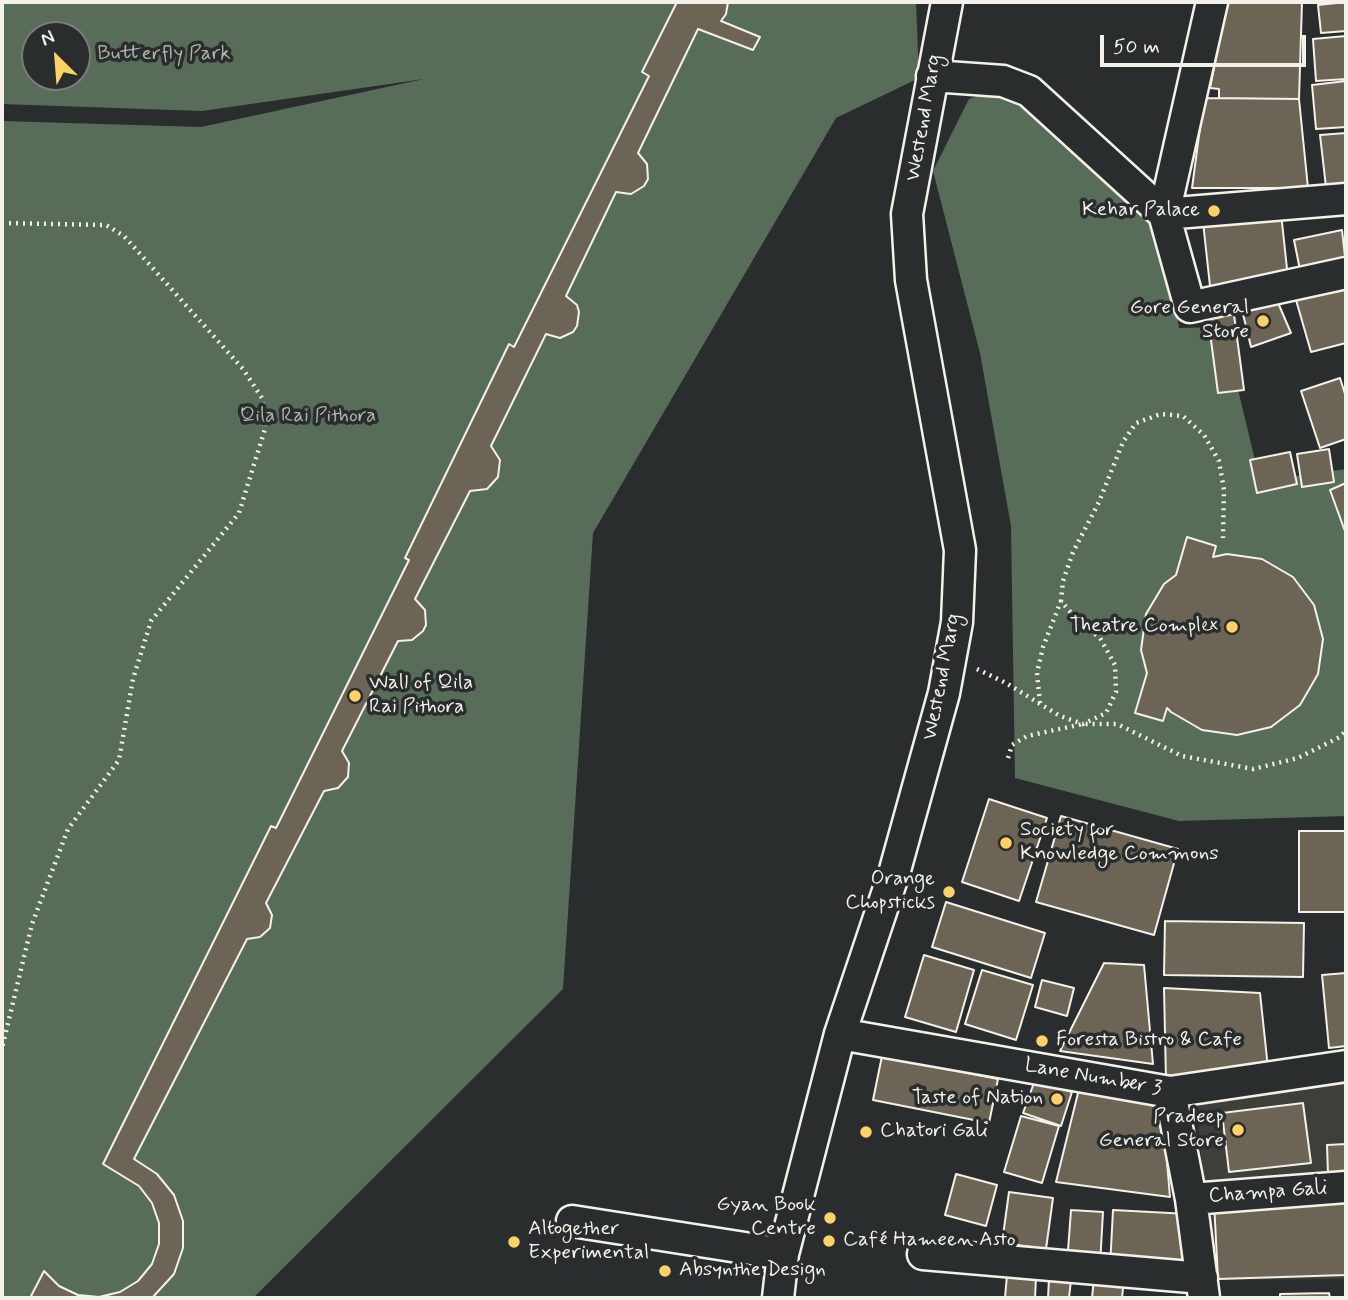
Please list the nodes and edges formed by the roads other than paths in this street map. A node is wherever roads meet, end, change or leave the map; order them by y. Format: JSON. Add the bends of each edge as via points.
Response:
{"nodes":[{"id":1,"x":947,"y":2,"type":"edge"},
{"id":2,"x":1212,"y":2,"type":"edge"},
{"id":3,"x":932,"y":76,"type":"junction"},
{"id":4,"x":1346,"y":199,"type":"edge"},
{"id":5,"x":1164,"y":214,"type":"junction"},
{"id":6,"x":1346,"y":273,"type":"edge"},
{"id":7,"x":840,"y":1034,"type":"junction"},
{"id":8,"x":1346,"y":1066,"type":"edge"},
{"id":9,"x":1170,"y":1092,"type":"junction"},
{"id":10,"x":1346,"y":1187,"type":"edge"},
{"id":11,"x":1191,"y":1199,"type":"junction"},
{"id":12,"x":572,"y":1221,"type":"dead end"},
{"id":13,"x":783,"y":1254,"type":"junction"},
{"id":14,"x":923,"y":1254,"type":"dead end"},
{"id":15,"x":1203,"y":1288,"type":"edge"},
{"id":16,"x":778,"y":1298,"type":"edge"}],
"edges":[{"from":1,"to":3,"type":"street","name":"Westend Marg"},
{"from":2,"to":5,"type":"street"},
{"from":3,"to":5,"type":"street","via":[[1003,81],[1028,91]]},
{"from":3,"to":7,"type":"street","name":"Westend Marg","via":[[907,214],[911,280],[960,550],[957,622],[944,693],[895,870]]},
{"from":4,"to":5,"type":"street"},
{"from":5,"to":6,"type":"street","via":[[1190,307]]},
{"from":7,"to":9,"type":"street","name":"Lane Number 3"},
{"from":7,"to":13,"type":"street","name":"Westend Marg"},
{"from":8,"to":9,"type":"street","name":"Lane Number 3"},
{"from":9,"to":11,"type":"street"},
{"from":10,"to":11,"type":"street","name":"Champa Gali"},
{"from":11,"to":15,"type":"street"},
{"from":12,"to":13,"type":"street"},
{"from":13,"to":16,"type":"street","name":"Westend Marg"},
{"from":14,"to":15,"type":"street"}]}
